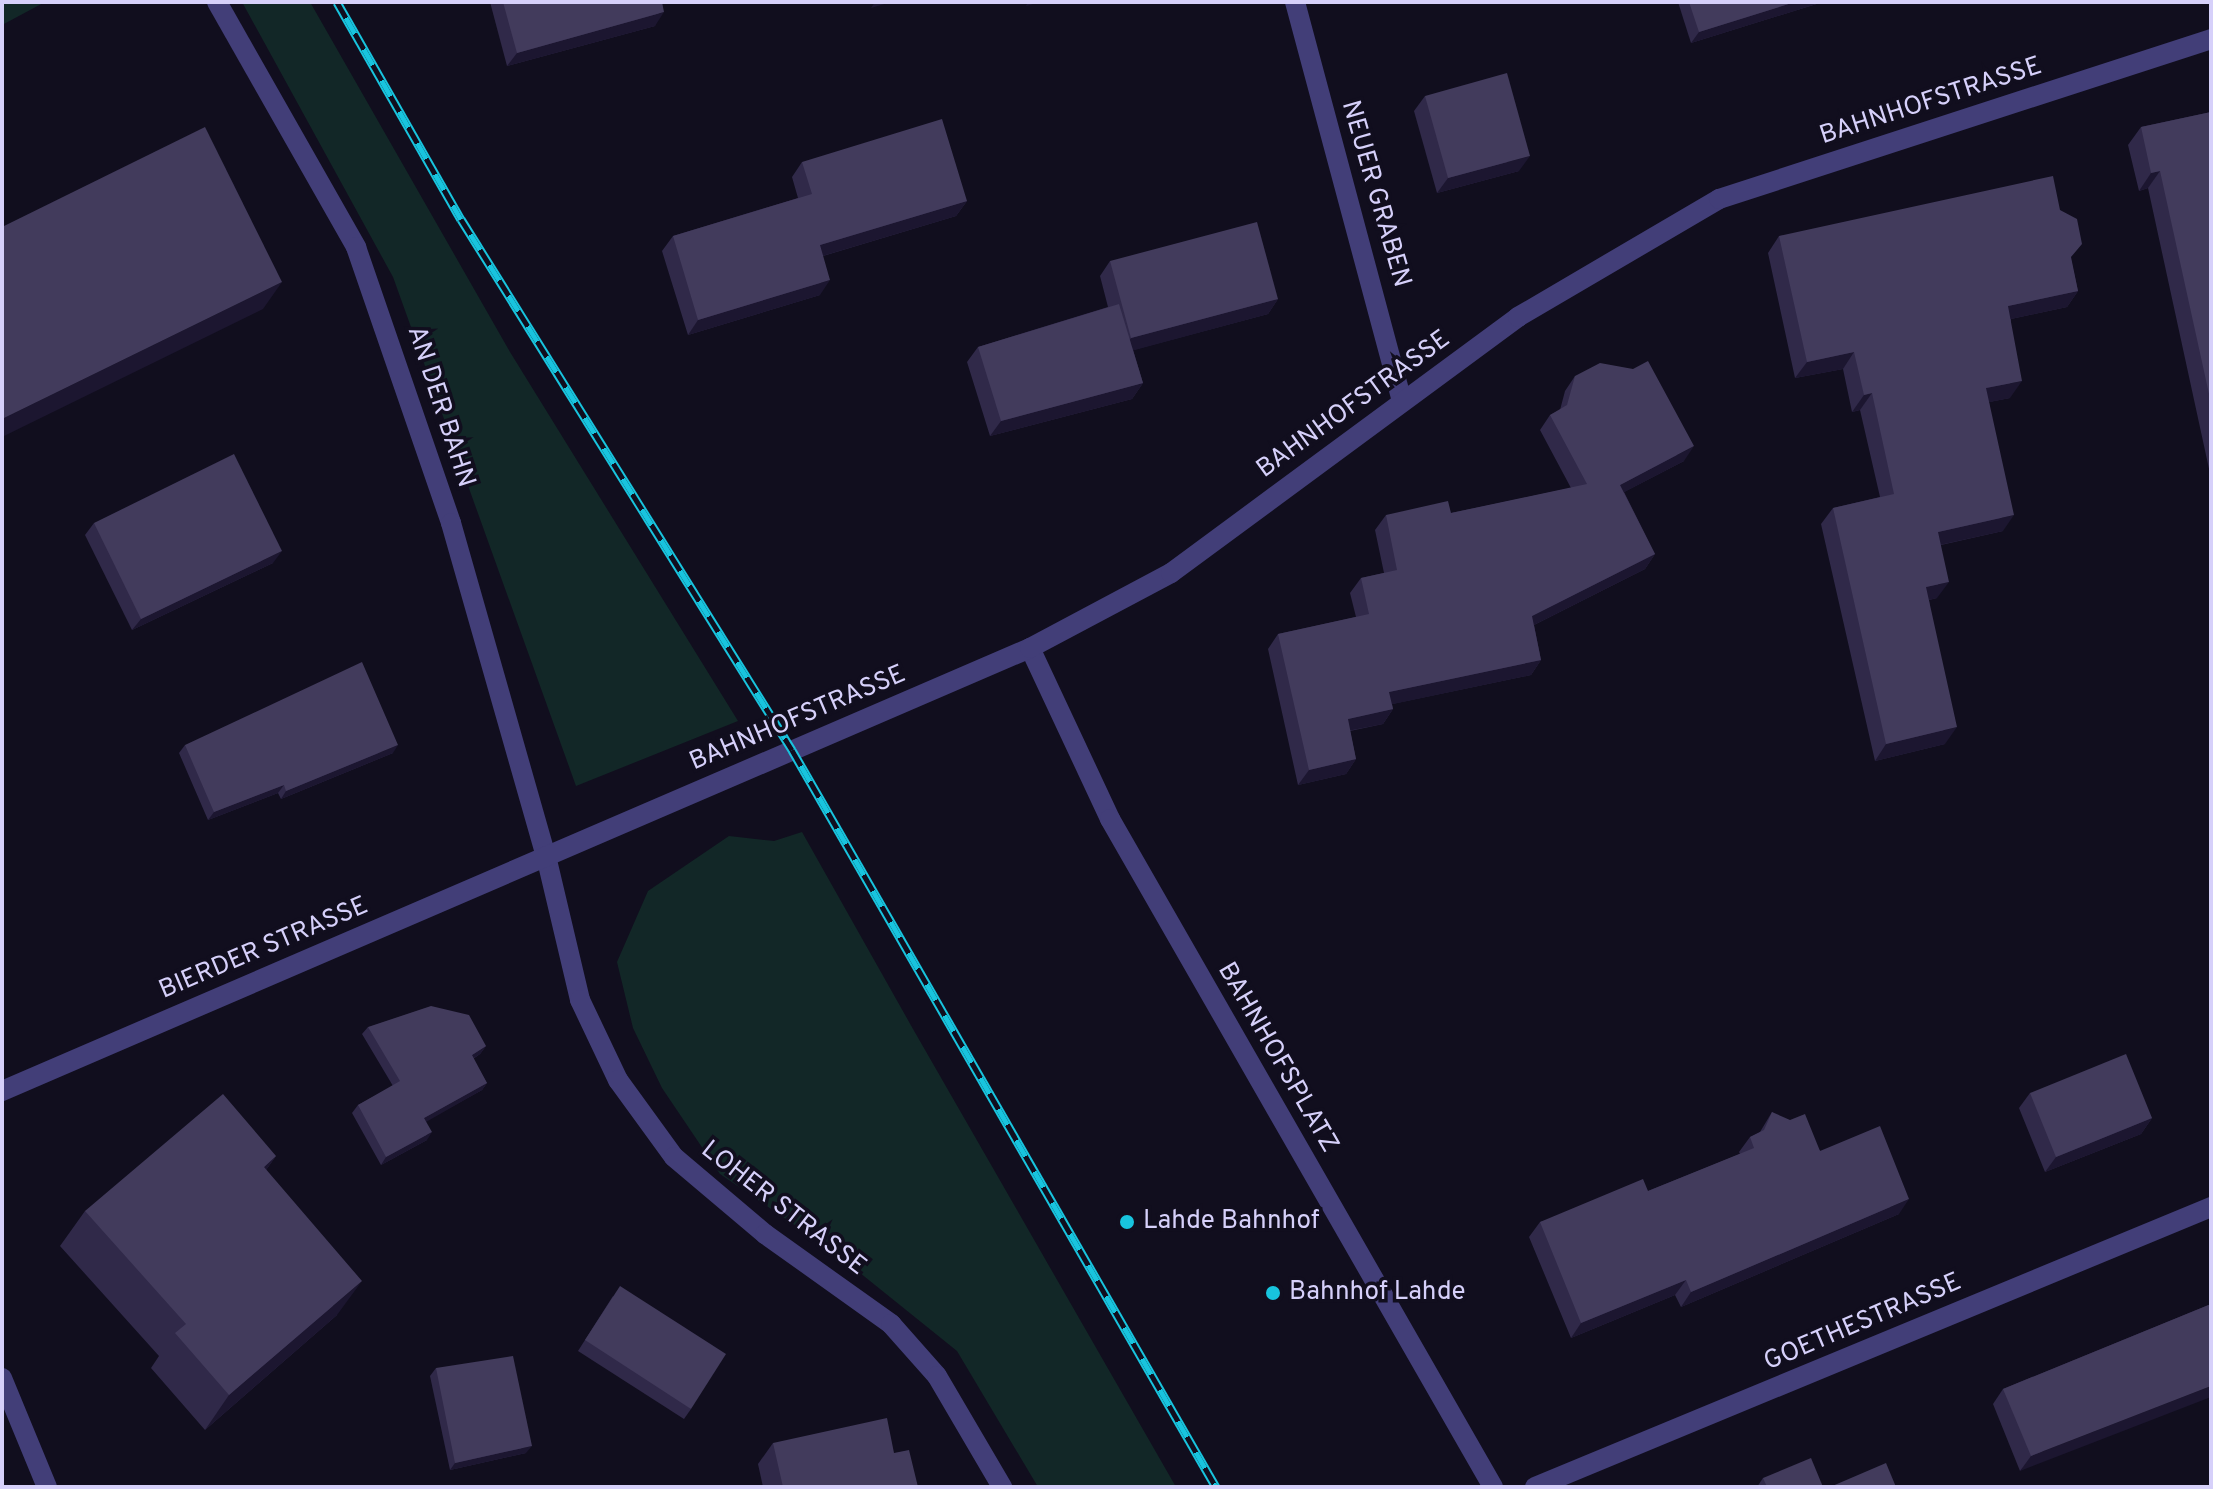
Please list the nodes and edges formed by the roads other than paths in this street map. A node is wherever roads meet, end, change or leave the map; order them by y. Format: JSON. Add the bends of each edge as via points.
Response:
{"nodes":[{"id":1,"x":217,"y":2,"type":"edge"},
{"id":2,"x":1295,"y":2,"type":"edge"},
{"id":3,"x":2211,"y":39,"type":"edge"},
{"id":4,"x":1402,"y":400,"type":"junction"},
{"id":5,"x":1030,"y":648,"type":"junction"},
{"id":6,"x":546,"y":856,"type":"junction"},
{"id":7,"x":2,"y":1091,"type":"edge"},
{"id":8,"x":2211,"y":1207,"type":"edge"},
{"id":9,"x":2,"y":1378,"type":"edge"},
{"id":10,"x":47,"y":1487,"type":"edge"},
{"id":11,"x":1002,"y":1487,"type":"edge"},
{"id":12,"x":1493,"y":1487,"type":"edge"},
{"id":13,"x":1535,"y":1487,"type":"edge"}],
"edges":[{"from":1,"to":6,"type":"street","name":"AN DER BAHN","via":[[356,247],[447,509]]},
{"from":2,"to":4,"type":"street","name":"NEUER GRABEN"},
{"from":3,"to":4,"type":"street","name":"BAHNHOFSTRASSE","via":[[1719,199],[1518,317]]},
{"from":4,"to":5,"type":"street","name":"BAHNHOFSTRASSE","via":[[1171,573]]},
{"from":5,"to":6,"type":"street","name":"BAHNHOFSTRASSE"},
{"from":5,"to":12,"type":"street","name":"BAHNHOFSPLATZ","via":[[1110,819]]},
{"from":6,"to":7,"type":"street","name":"BIERDER STRASSE"},
{"from":6,"to":11,"type":"street","name":"LOHER STRASSE","via":[[580,1000],[618,1080],[674,1157],[765,1234],[891,1324],[937,1376]]},
{"from":8,"to":13,"type":"street","name":"GOETHESTRASSE"},
{"from":9,"to":10,"type":"street"}]}
